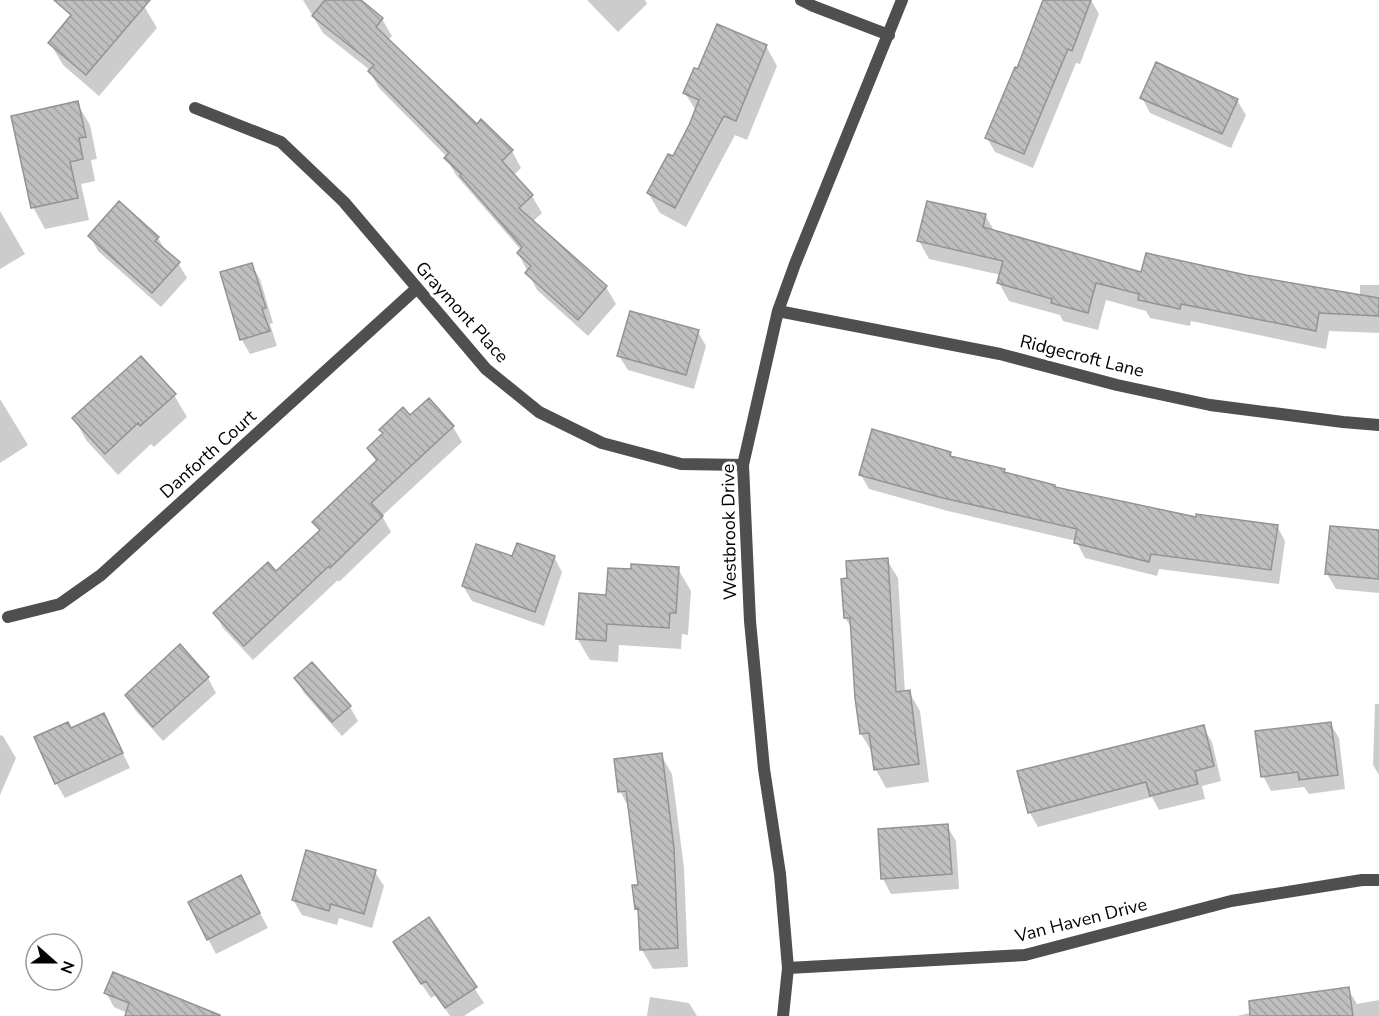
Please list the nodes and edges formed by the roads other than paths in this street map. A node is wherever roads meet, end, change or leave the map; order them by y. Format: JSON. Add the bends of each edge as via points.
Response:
{"nodes":[{"id":1,"x":801,"y":0,"type":"edge"},
{"id":2,"x":903,"y":0,"type":"edge"},
{"id":3,"x":889,"y":35,"type":"junction"},
{"id":4,"x":195,"y":108,"type":"dead end"},
{"id":5,"x":416,"y":289,"type":"junction"},
{"id":6,"x":778,"y":311,"type":"junction"},
{"id":7,"x":1379,"y":425,"type":"edge"},
{"id":8,"x":743,"y":465,"type":"junction"},
{"id":9,"x":8,"y":617,"type":"dead end"},
{"id":10,"x":1379,"y":880,"type":"edge"},
{"id":11,"x":788,"y":968,"type":"junction"},
{"id":12,"x":783,"y":1016,"type":"edge"}],
"edges":[{"from":1,"to":3,"type":"street"},
{"from":2,"to":3,"type":"street","name":"Westbrook Drive"},
{"from":3,"to":6,"type":"street","name":"Westbrook Drive"},
{"from":4,"to":5,"type":"street","name":"Graymont Place","via":[[281,142],[344,202]]},
{"from":5,"to":8,"type":"street","name":"Graymont Place","via":[[486,369],[539,412],[602,442],[681,464]]},
{"from":5,"to":9,"type":"street","name":"Danforth Court","via":[[101,575],[60,604]]},
{"from":6,"to":7,"type":"street","name":"Ridgecroft Lane","via":[[1000,354],[1210,405]]},
{"from":6,"to":8,"type":"street","name":"Westbrook Drive"},
{"from":8,"to":11,"type":"street","name":"Westbrook Drive","via":[[750,621]]},
{"from":10,"to":11,"type":"street","name":"Van Haven Drive","via":[[1231,901],[1025,955]]},
{"from":11,"to":12,"type":"street","name":"Westbrook Drive"}]}
